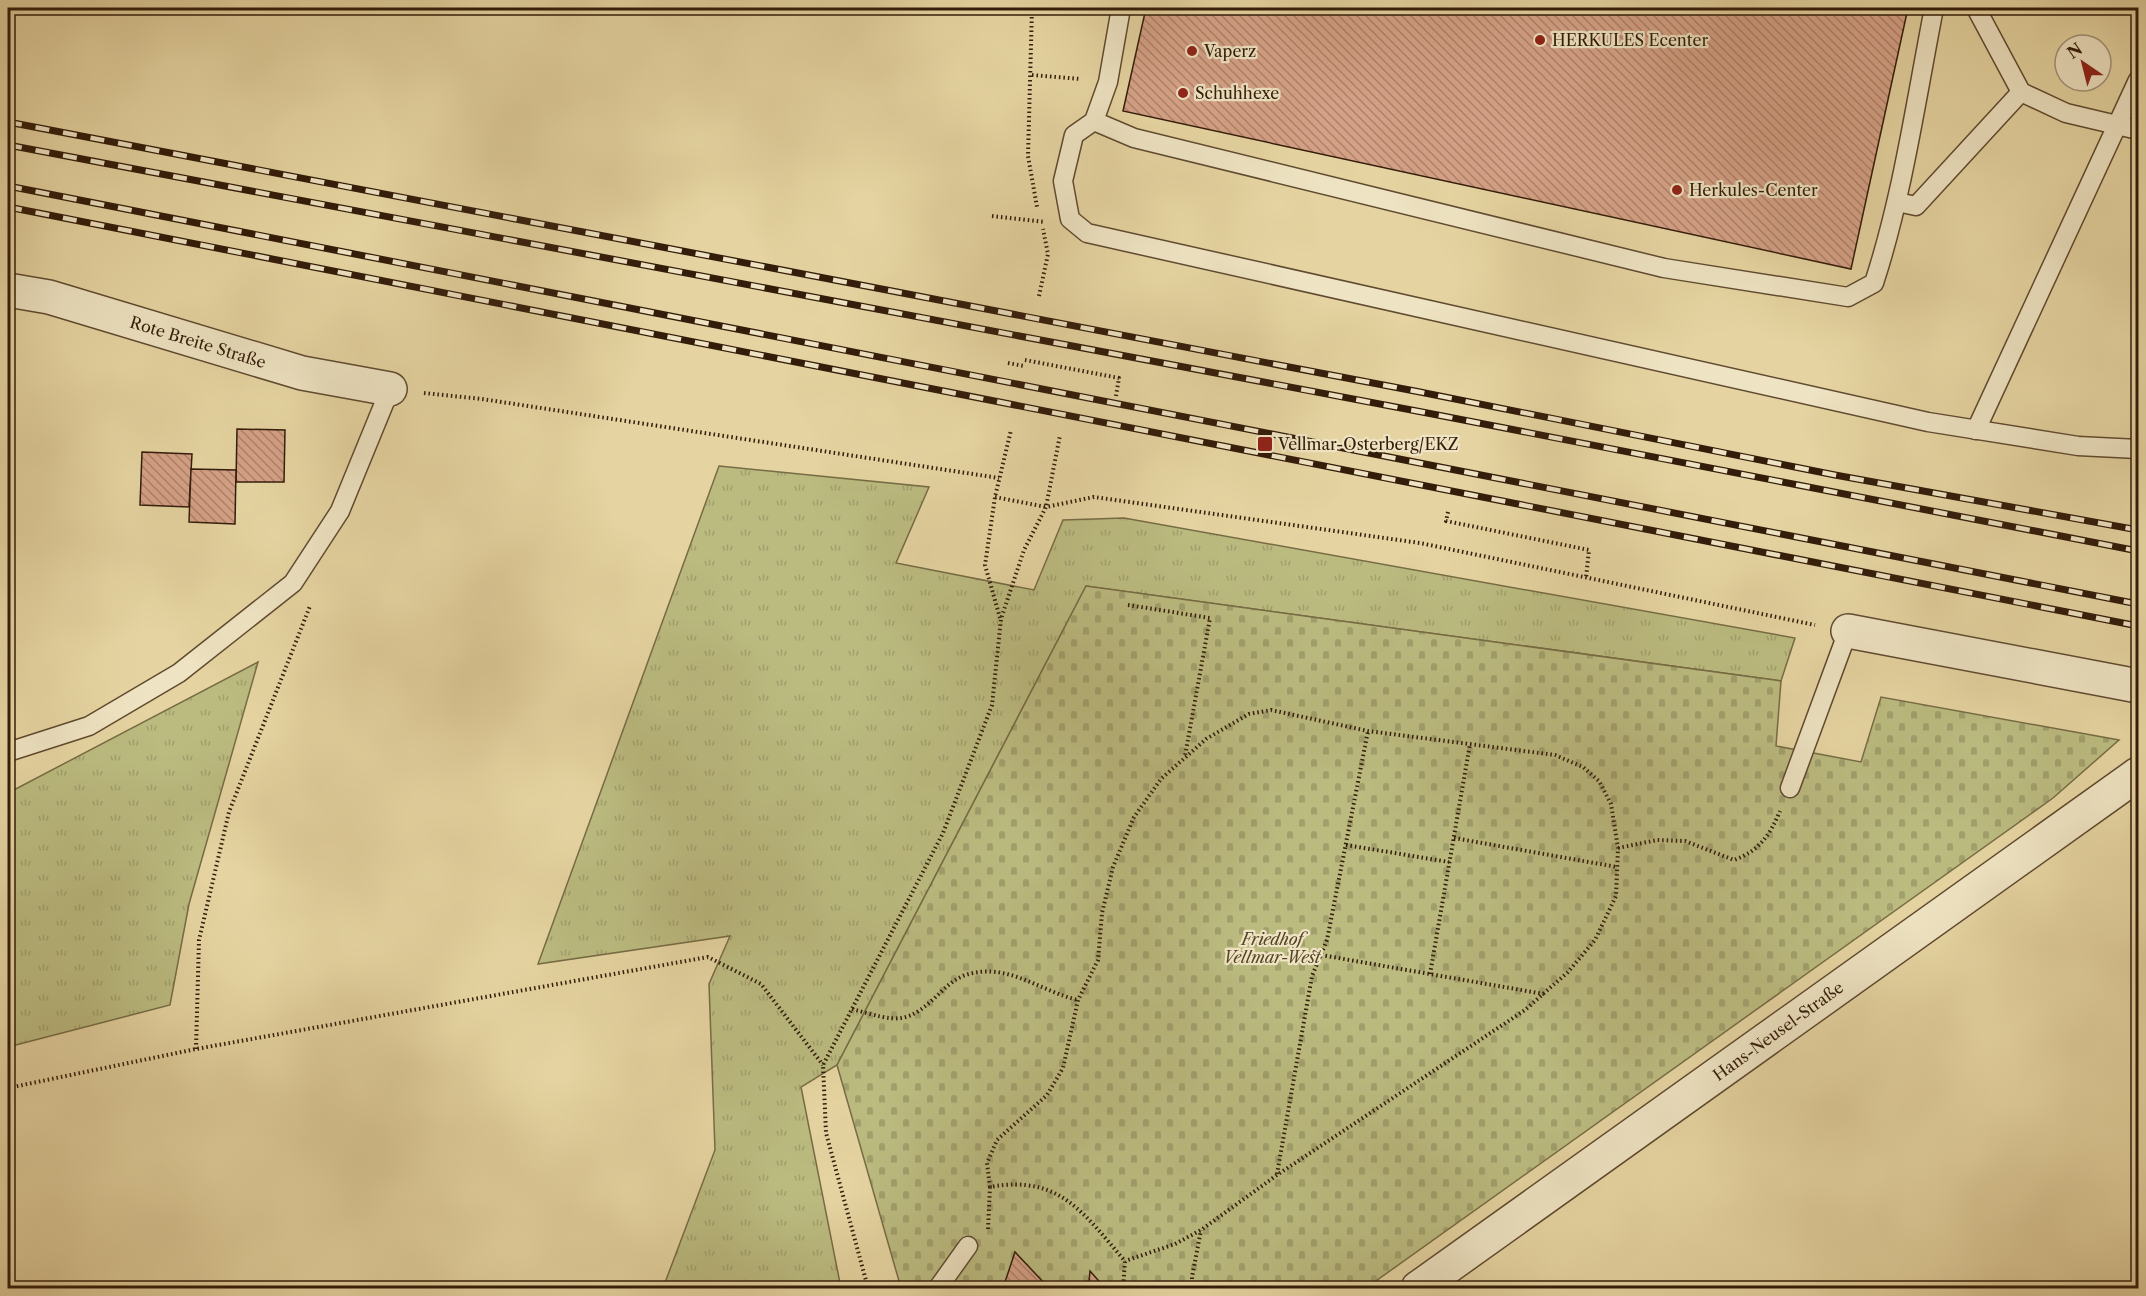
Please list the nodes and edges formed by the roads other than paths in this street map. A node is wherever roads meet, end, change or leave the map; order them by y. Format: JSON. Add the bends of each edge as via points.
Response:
{"nodes":[{"id":1,"x":1121,"y":8,"type":"edge"},
{"id":2,"x":1934,"y":8,"type":"edge"},
{"id":3,"x":1976,"y":8,"type":"edge"},
{"id":4,"x":2139,"y":80,"type":"edge"},
{"id":5,"x":2021,"y":92,"type":"junction"},
{"id":6,"x":1094,"y":121,"type":"junction"},
{"id":7,"x":2119,"y":125,"type":"junction"},
{"id":8,"x":2139,"y":130,"type":"edge"},
{"id":9,"x":1897,"y":202,"type":"junction"},
{"id":10,"x":8,"y":290,"type":"edge"},
{"id":11,"x":390,"y":389,"type":"joint"},
{"id":12,"x":1976,"y":430,"type":"junction"},
{"id":13,"x":2139,"y":448,"type":"edge"},
{"id":14,"x":1848,"y":631,"type":"joint"},
{"id":15,"x":2139,"y":686,"type":"edge"},
{"id":16,"x":8,"y":752,"type":"edge"},
{"id":17,"x":2139,"y":774,"type":"edge"},
{"id":18,"x":1790,"y":788,"type":"road end"},
{"id":19,"x":968,"y":1246,"type":"road end"},
{"id":20,"x":938,"y":1288,"type":"edge"},
{"id":21,"x":1418,"y":1288,"type":"edge"}],
"edges":[{"from":1,"to":6,"type":"lane","via":[[1108,82]]},
{"from":2,"to":9,"type":"lane"},
{"from":3,"to":5,"type":"lane"},
{"from":4,"to":7,"type":"lane"},
{"from":5,"to":7,"type":"lane","via":[[2066,113]]},
{"from":5,"to":9,"type":"lane","via":[[1916,206]]},
{"from":6,"to":9,"type":"lane","via":[[1134,138],[1664,268],[1848,297],[1874,283]]},
{"from":6,"to":12,"type":"lane","via":[[1074,135],[1063,181],[1070,219],[1087,233],[1917,420]]},
{"from":7,"to":8,"type":"lane"},
{"from":7,"to":12,"type":"lane"},
{"from":10,"to":11,"type":"street","name":"Rote Breite Straße","via":[[49,297],[302,373]]},
{"from":11,"to":16,"type":"lane","via":[[340,511],[293,583],[179,673],[89,726]]},
{"from":12,"to":13,"type":"lane","via":[[2078,446]]},
{"from":14,"to":15,"type":"street"},
{"from":14,"to":18,"type":"lane"},
{"from":17,"to":21,"type":"street","name":"Hans-Neusel-Straße"},
{"from":19,"to":20,"type":"lane"}]}
